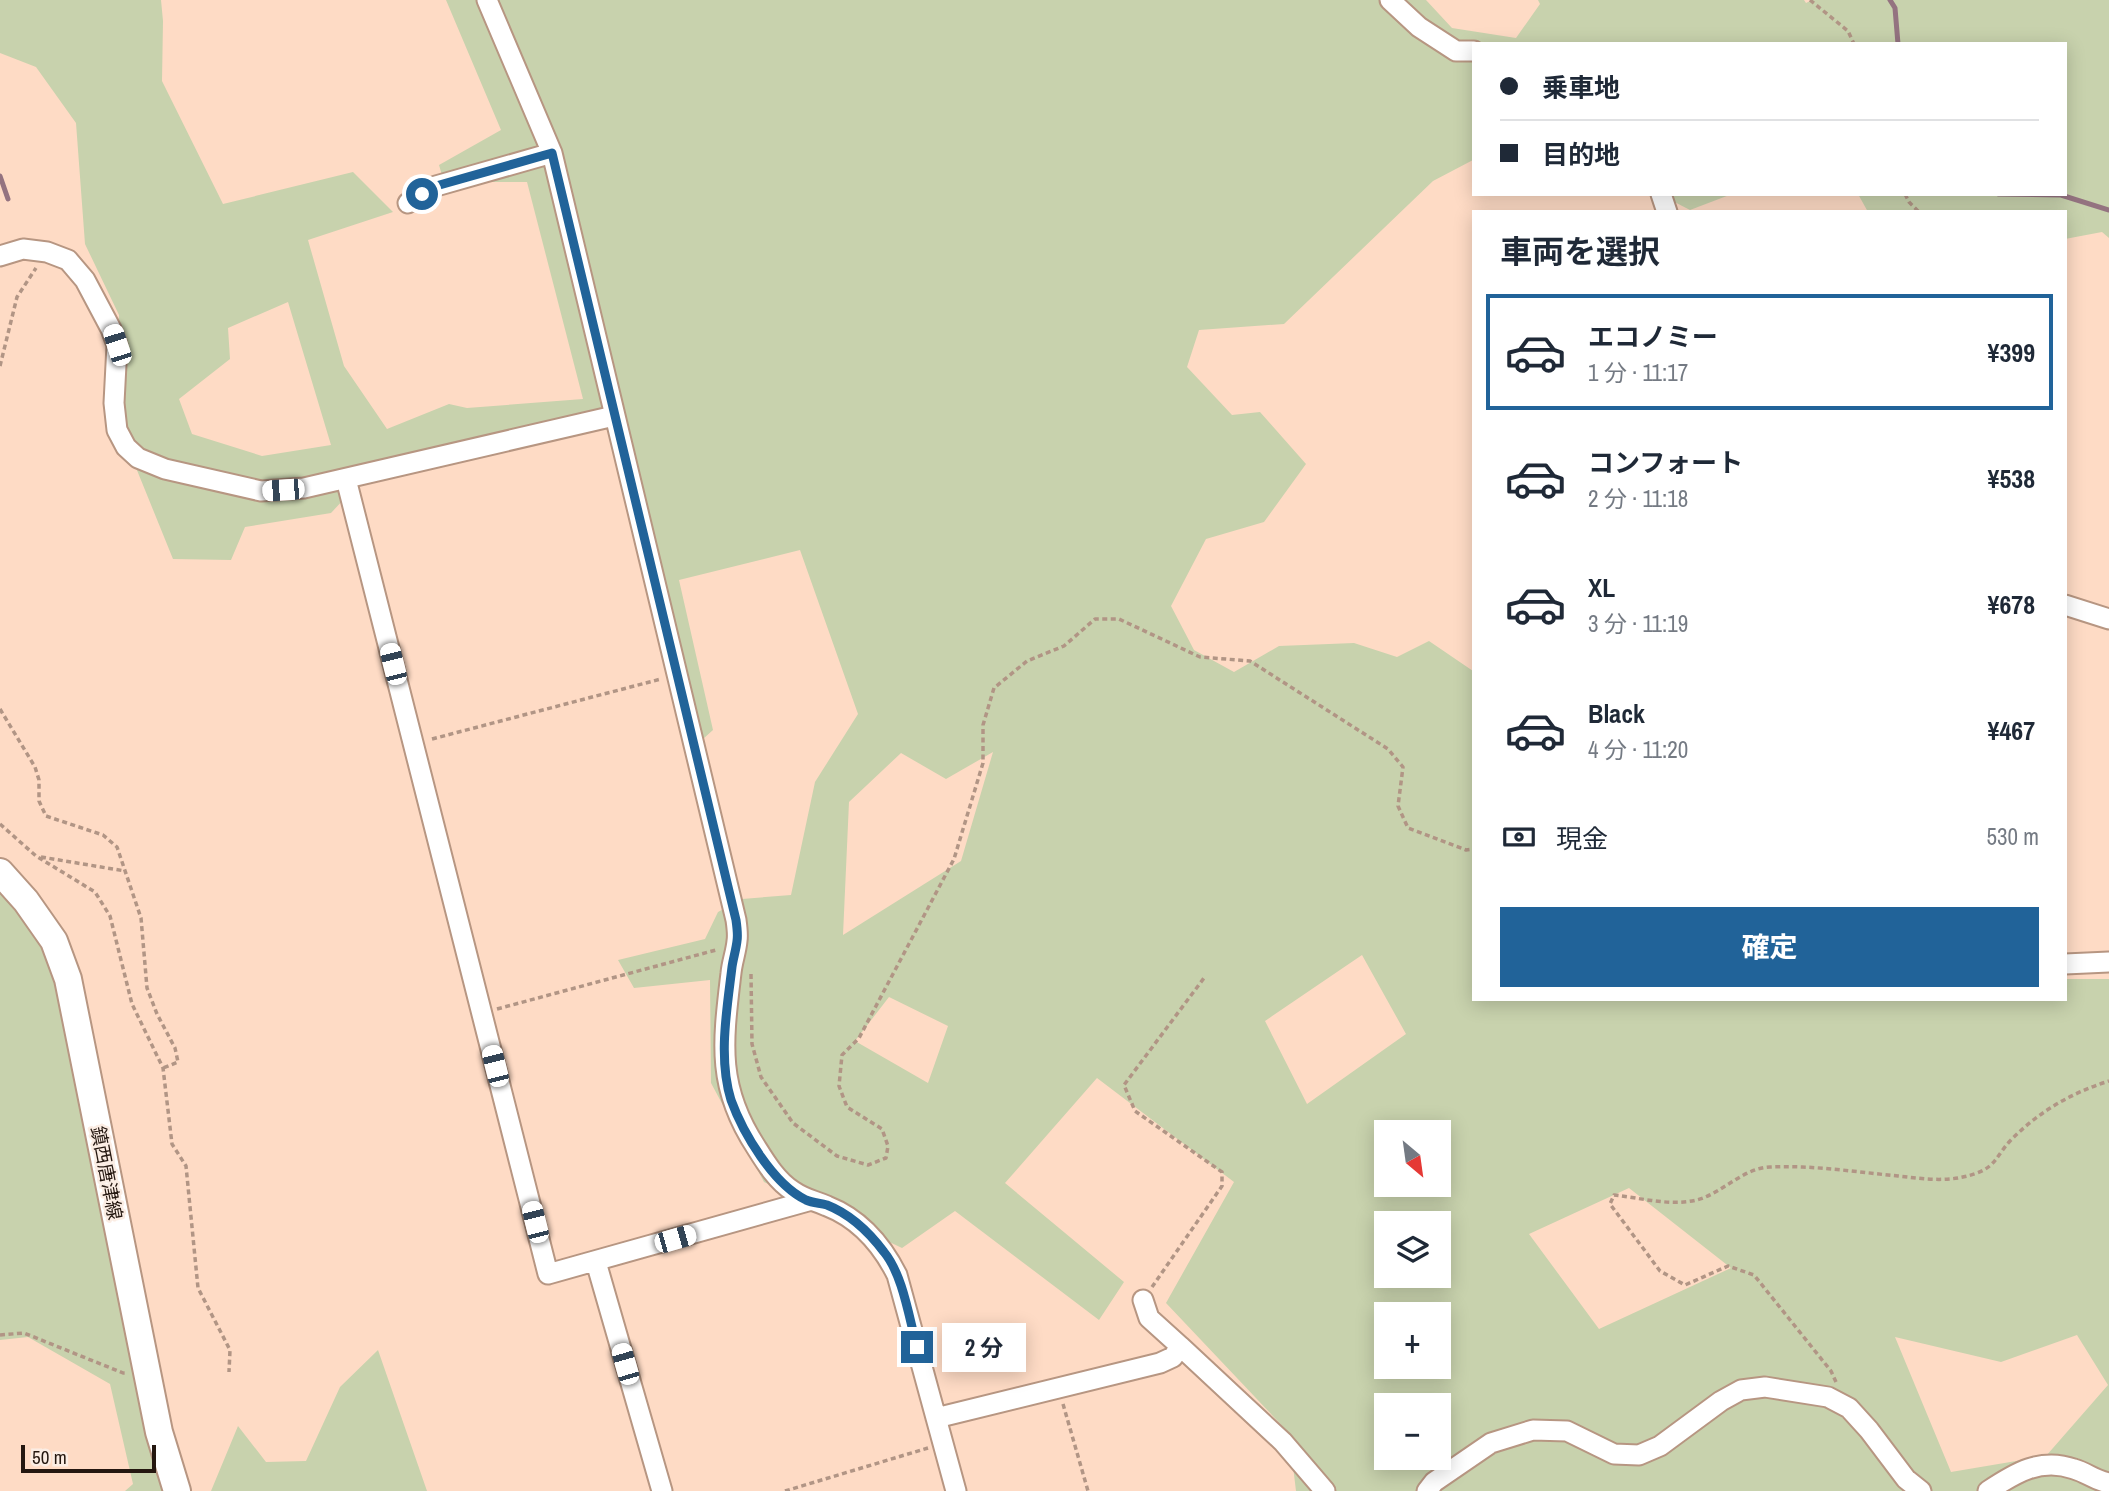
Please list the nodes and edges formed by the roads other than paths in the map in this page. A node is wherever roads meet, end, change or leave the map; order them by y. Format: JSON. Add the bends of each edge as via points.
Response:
{"nodes":[{"id":1,"x":487,"y":0,"type":"edge"},
{"id":2,"x":1390,"y":0,"type":"edge"},
{"id":3,"x":1472,"y":51,"type":"edge"},
{"id":4,"x":552,"y":153,"type":"junction"},
{"id":5,"x":408,"y":203,"type":"dead end"},
{"id":6,"x":0,"y":256,"type":"edge"},
{"id":7,"x":614,"y":416,"type":"junction"},
{"id":8,"x":346,"y":479,"type":"junction"},
{"id":9,"x":2067,"y":606,"type":"edge"},
{"id":10,"x":2109,"y":619,"type":"edge"},
{"id":11,"x":0,"y":872,"type":"edge"},
{"id":12,"x":2109,"y":962,"type":"edge"},
{"id":13,"x":2067,"y":964,"type":"edge"},
{"id":14,"x":808,"y":1200,"type":"junction"},
{"id":15,"x":596,"y":1262,"type":"junction"},
{"id":16,"x":1143,"y":1300,"type":"road end"},
{"id":17,"x":1180,"y":1346,"type":"junction"},
{"id":18,"x":936,"y":1418,"type":"junction"},
{"id":19,"x":2109,"y":1483,"type":"edge"},
{"id":20,"x":177,"y":1491,"type":"edge"},
{"id":21,"x":662,"y":1491,"type":"edge"},
{"id":22,"x":956,"y":1491,"type":"edge"},
{"id":23,"x":1325,"y":1491,"type":"edge"},
{"id":24,"x":1427,"y":1491,"type":"edge"},
{"id":25,"x":1921,"y":1491,"type":"edge"},
{"id":26,"x":1989,"y":1491,"type":"edge"}],
"edges":[{"from":1,"to":4,"type":"street"},
{"from":2,"to":3,"type":"street","via":[[1455,51]]},
{"from":4,"to":5,"type":"street","via":[[436,186]]},
{"from":4,"to":7,"type":"street"},
{"from":6,"to":8,"type":"street","via":[[23,249],[47,252],[68,260],[85,280],[117,345],[117,430],[138,458],[165,469],[261,491]]},
{"from":7,"to":8,"type":"street"},
{"from":7,"to":14,"type":"street","via":[[736,920],[726,1021],[725,1069],[731,1098],[742,1126],[769,1167],[789,1189]]},
{"from":8,"to":15,"type":"street","via":[[548,1275]]},
{"from":9,"to":10,"type":"street"},
{"from":11,"to":20,"type":"main road","name":"鎮西唐津線","via":[[54,941],[68,979],[159,1432]]},
{"from":12,"to":13,"type":"street"},
{"from":14,"to":15,"type":"street"},
{"from":14,"to":18,"type":"street","via":[[856,1222],[885,1253],[897,1275]]},
{"from":15,"to":21,"type":"street"},
{"from":16,"to":17,"type":"street","via":[[1149,1318]]},
{"from":17,"to":18,"type":"street","via":[[1173,1357],[1160,1363]]},
{"from":17,"to":23,"type":"street","via":[[1283,1442]]},
{"from":18,"to":22,"type":"street"},
{"from":19,"to":26,"type":"street","via":[[2050,1463],[2029,1467]]},
{"from":24,"to":25,"type":"street","via":[[1491,1443],[1533,1430],[1567,1431],[1614,1454],[1639,1455],[1660,1447],[1741,1390],[1765,1387],[1828,1397],[1849,1409]]}]}
